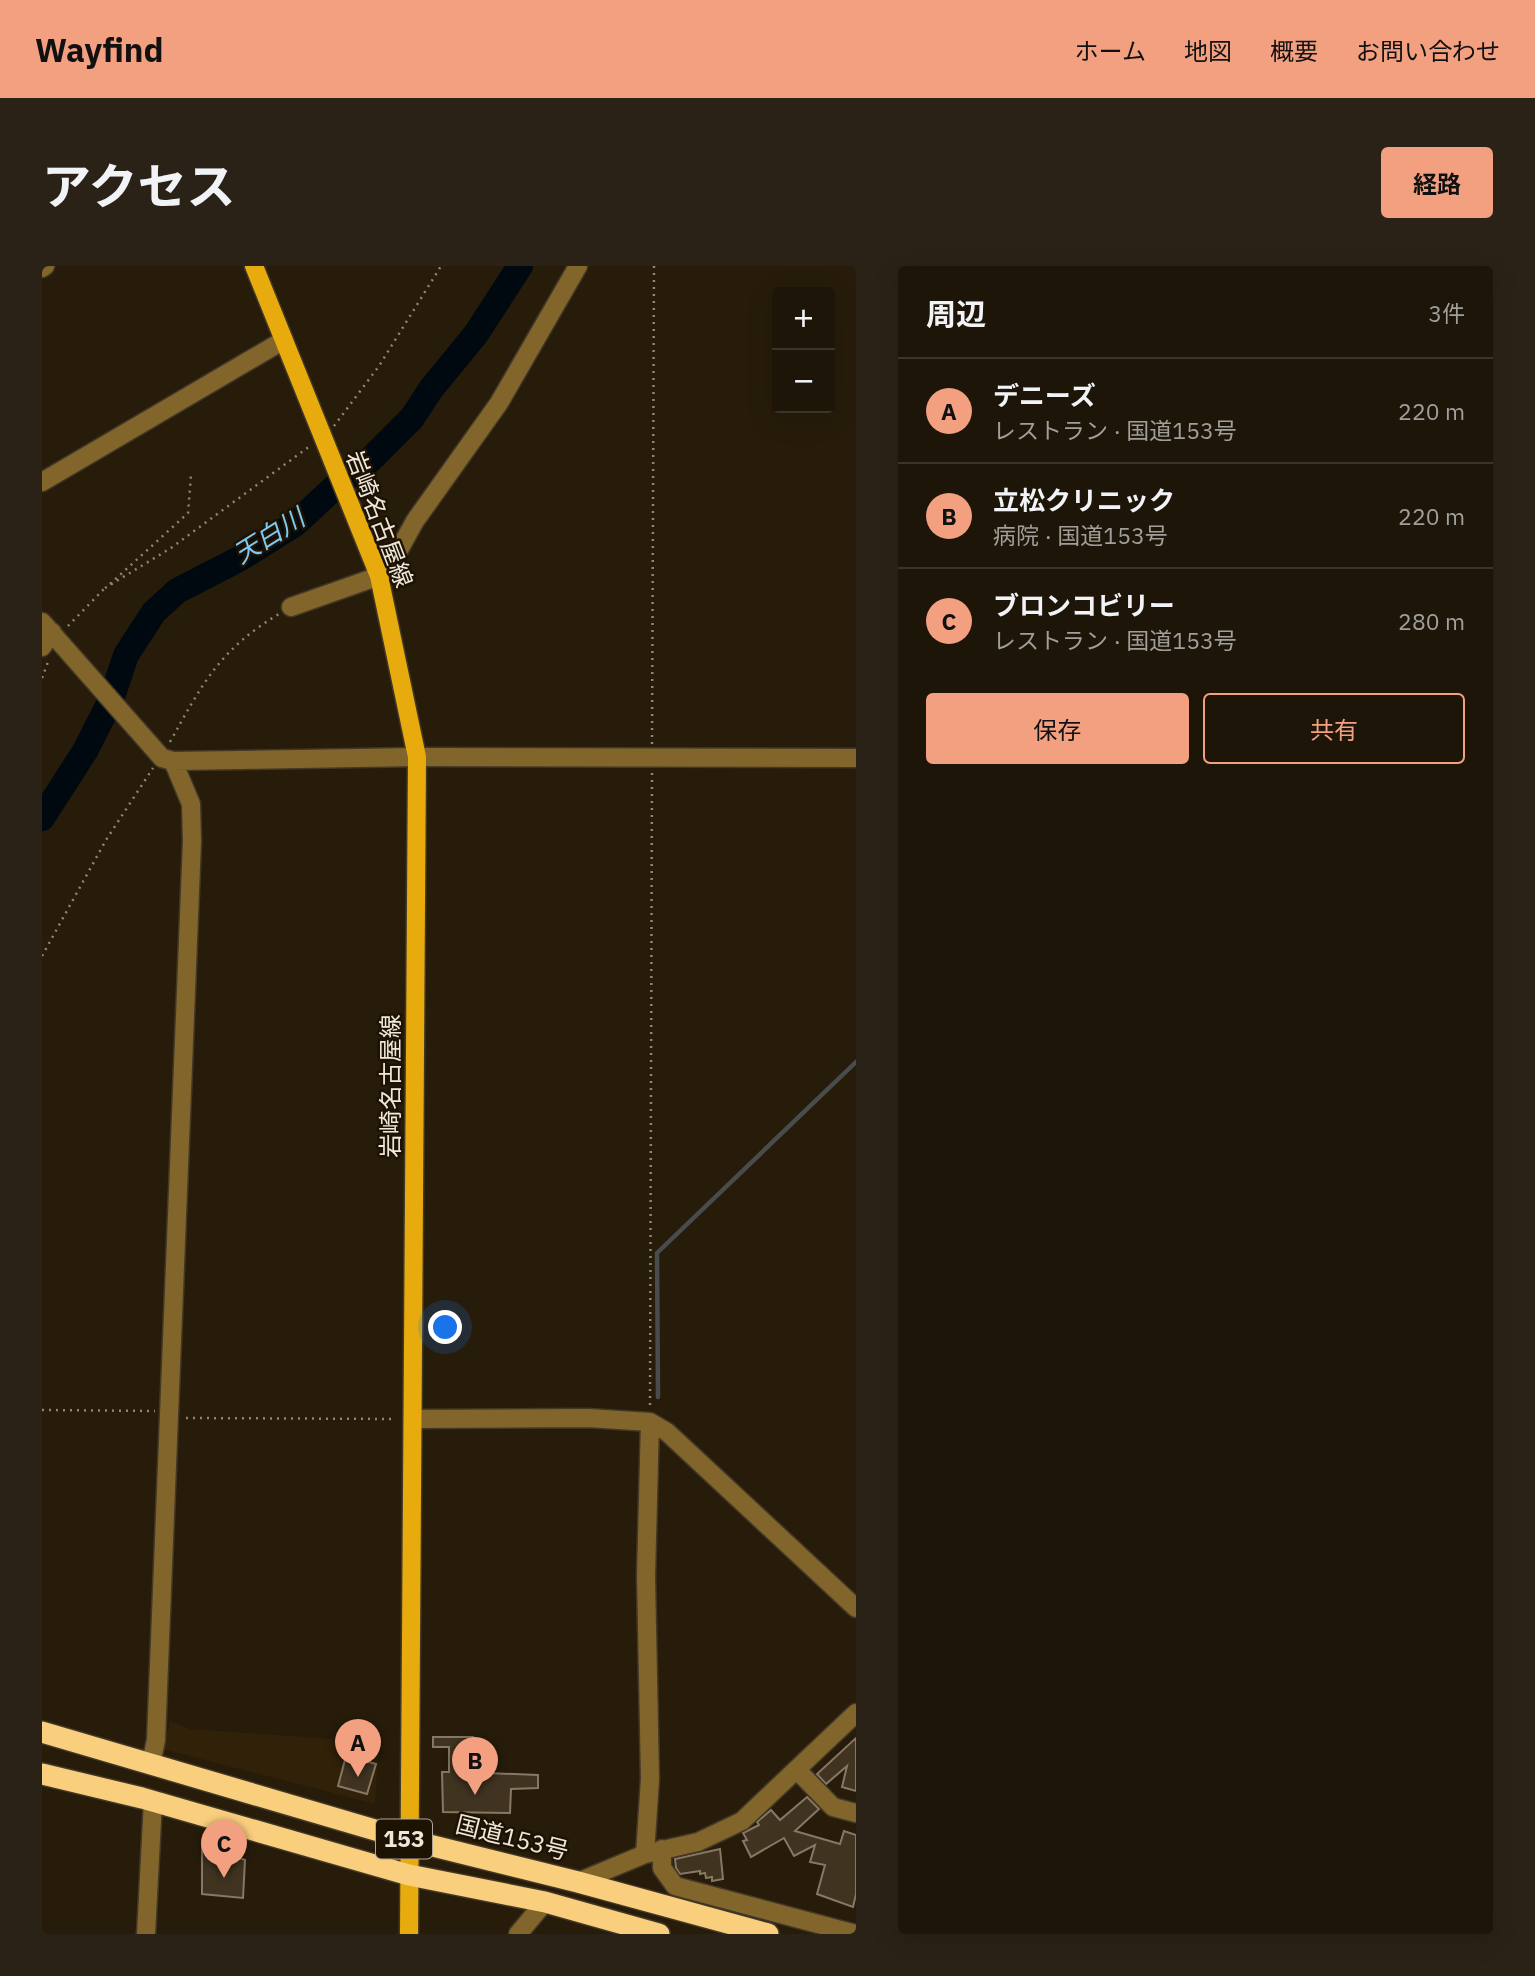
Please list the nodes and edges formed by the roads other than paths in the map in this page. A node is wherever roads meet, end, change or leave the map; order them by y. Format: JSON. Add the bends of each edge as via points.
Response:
{"nodes":[{"id":1,"x":254,"y":266,"type":"edge"},
{"id":2,"x":578,"y":266,"type":"edge"},
{"id":3,"x":284,"y":340,"type":"junction"},
{"id":4,"x":42,"y":482,"type":"edge"},
{"id":5,"x":379,"y":576,"type":"junction"},
{"id":6,"x":291,"y":607,"type":"dead end"},
{"id":7,"x":51,"y":636,"type":"edge"},
{"id":8,"x":417,"y":757,"type":"junction"},
{"id":9,"x":856,"y":758,"type":"edge"},
{"id":10,"x":173,"y":761,"type":"junction"},
{"id":11,"x":413,"y":1419,"type":"junction"},
{"id":12,"x":650,"y":1422,"type":"junction"},
{"id":13,"x":856,"y":1608,"type":"edge"},
{"id":14,"x":856,"y":1713,"type":"edge"},
{"id":15,"x":42,"y":1731,"type":"edge"},
{"id":16,"x":151,"y":1764,"type":"junction"},
{"id":17,"x":798,"y":1771,"type":"junction"},
{"id":18,"x":42,"y":1774,"type":"edge"},
{"id":19,"x":153,"y":1801,"type":"junction"},
{"id":20,"x":856,"y":1813,"type":"edge"},
{"id":21,"x":409,"y":1840,"type":"junction"},
{"id":22,"x":654,"y":1852,"type":"junction"},
{"id":23,"x":409,"y":1875,"type":"junction"},
{"id":24,"x":578,"y":1881,"type":"junction"},
{"id":25,"x":545,"y":1902,"type":"junction"},
{"id":26,"x":146,"y":1934,"type":"edge"},
{"id":27,"x":409,"y":1934,"type":"edge"},
{"id":28,"x":518,"y":1934,"type":"edge"},
{"id":29,"x":659,"y":1934,"type":"edge"},
{"id":30,"x":768,"y":1934,"type":"edge"},
{"id":31,"x":856,"y":1934,"type":"edge"}],
"edges":[{"from":1,"to":3,"type":"main road","name":"岩崎名古屋線"},
{"from":2,"to":5,"type":"street","via":[[499,403]]},
{"from":3,"to":4,"type":"street"},
{"from":3,"to":5,"type":"main road","name":"岩崎名古屋線"},
{"from":5,"to":6,"type":"street"},
{"from":5,"to":8,"type":"main road","name":"岩崎名古屋線"},
{"from":7,"to":10,"type":"street","via":[[156,752]]},
{"from":8,"to":9,"type":"street"},
{"from":8,"to":10,"type":"street"},
{"from":8,"to":11,"type":"main road","name":"岩崎名古屋線"},
{"from":10,"to":16,"type":"street","via":[[191,804],[192,841],[156,1740]]},
{"from":11,"to":12,"type":"street"},
{"from":11,"to":21,"type":"main road","name":"岩崎名古屋線"},
{"from":12,"to":13,"type":"street","via":[[667,1432]]},
{"from":12,"to":22,"type":"street","via":[[646,1576]]},
{"from":14,"to":17,"type":"street"},
{"from":15,"to":16,"type":"highway","name":"国道153号","number":"153"},
{"from":16,"to":21,"type":"highway","name":"国道153号","number":"153"},
{"from":17,"to":20,"type":"street","via":[[833,1807]]},
{"from":17,"to":22,"type":"street","via":[[742,1821],[698,1842]]},
{"from":18,"to":19,"type":"highway","number":"153"},
{"from":19,"to":23,"type":"highway","number":"153"},
{"from":19,"to":26,"type":"street"},
{"from":21,"to":23,"type":"main road","name":"岩崎名古屋線"},
{"from":21,"to":24,"type":"highway","name":"国道153号","number":"153"},
{"from":22,"to":24,"type":"street"},
{"from":22,"to":31,"type":"street","via":[[675,1886]]},
{"from":23,"to":25,"type":"highway","number":"153"},
{"from":23,"to":27,"type":"main road","name":"岩崎名古屋線"},
{"from":24,"to":30,"type":"highway","name":"国道153号","number":"153"},
{"from":25,"to":28,"type":"street"},
{"from":25,"to":29,"type":"highway","number":"153"}]}
